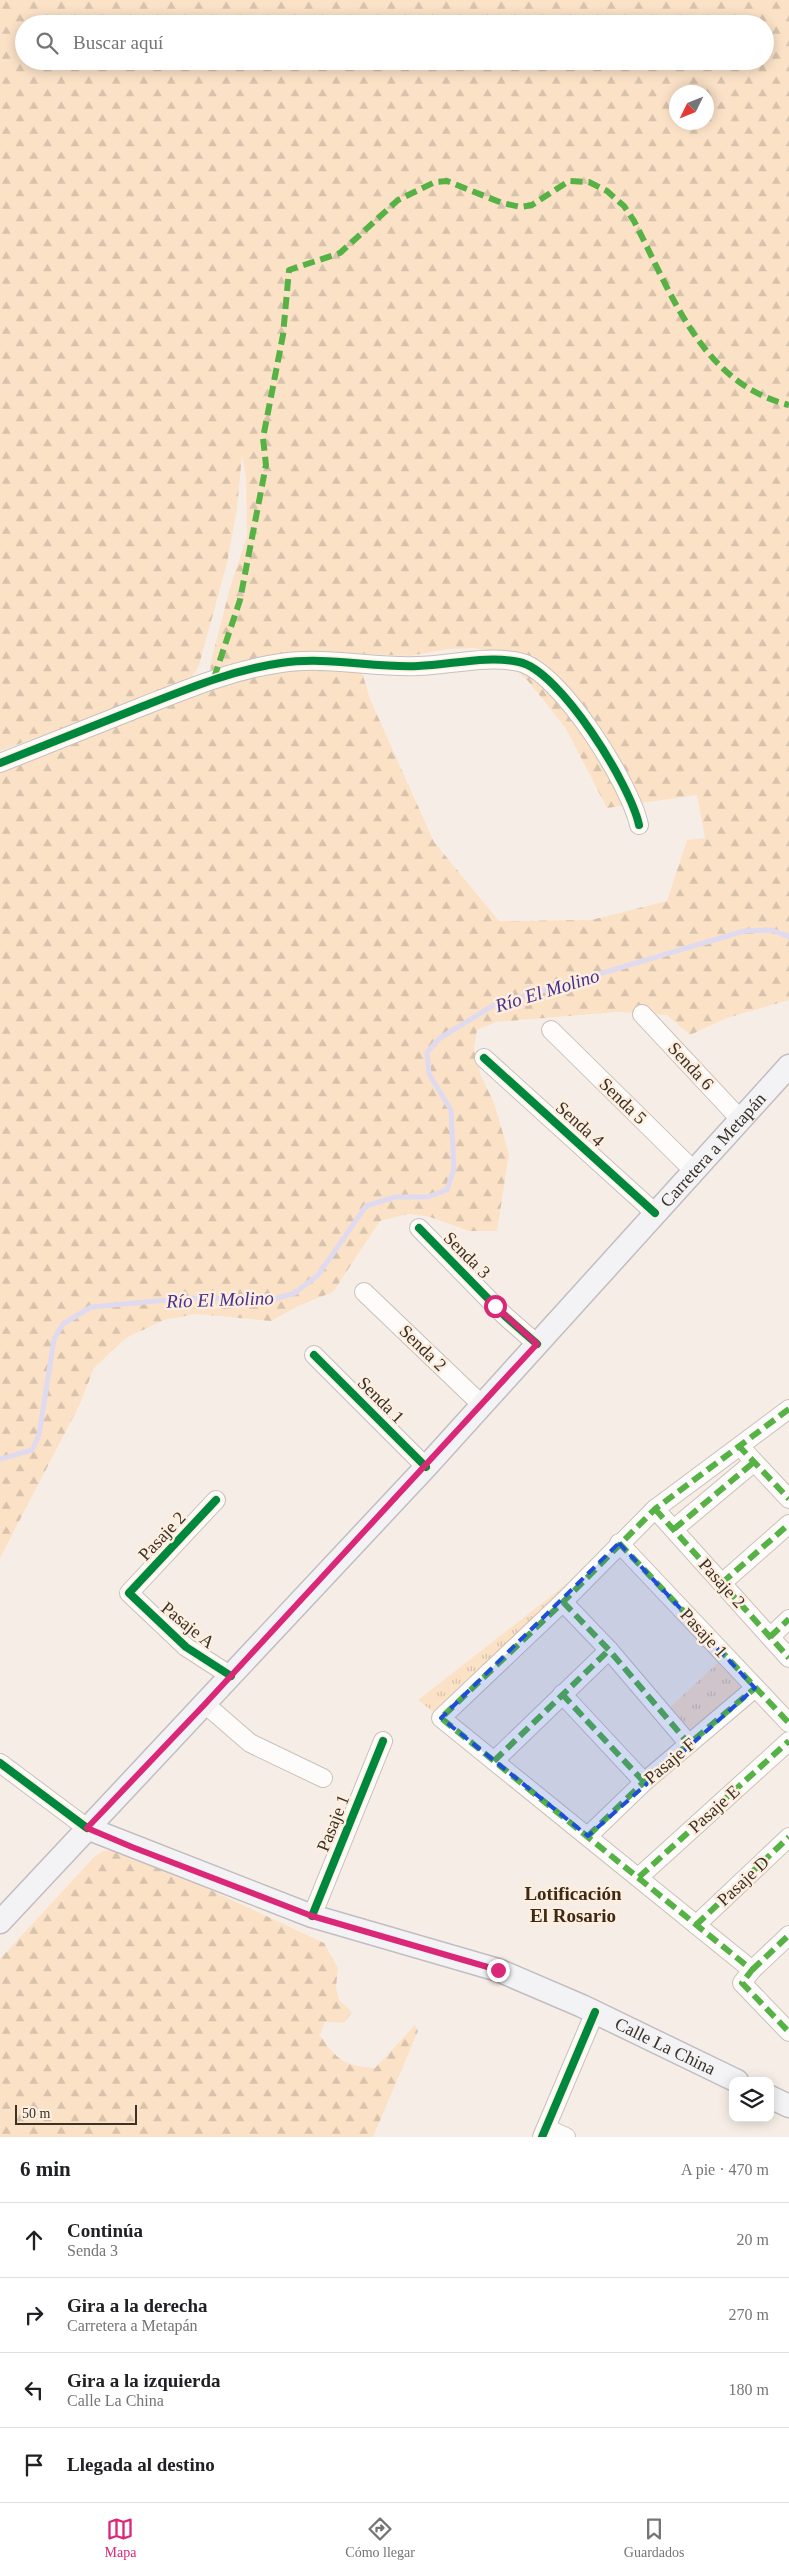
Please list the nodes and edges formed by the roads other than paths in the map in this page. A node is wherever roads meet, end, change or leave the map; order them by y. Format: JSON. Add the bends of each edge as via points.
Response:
{"nodes":[{"id":1,"x":0,"y":762,"type":"edge"},
{"id":2,"x":639,"y":825,"type":"dead end"},
{"id":3,"x":642,"y":1014,"type":"dead end"},
{"id":4,"x":551,"y":1030,"type":"dead end"},
{"id":5,"x":484,"y":1058,"type":"dead end"},
{"id":6,"x":789,"y":1066,"type":"edge"},
{"id":7,"x":740,"y":1119,"type":"junction"},
{"id":8,"x":694,"y":1171,"type":"junction"},
{"id":9,"x":655,"y":1213,"type":"junction"},
{"id":10,"x":419,"y":1228,"type":"dead end"},
{"id":11,"x":364,"y":1292,"type":"dead end"},
{"id":12,"x":537,"y":1344,"type":"junction"},
{"id":13,"x":314,"y":1354,"type":"dead end"},
{"id":14,"x":482,"y":1405,"type":"junction"},
{"id":15,"x":789,"y":1409,"type":"edge"},
{"id":16,"x":738,"y":1445,"type":"junction"},
{"id":17,"x":754,"y":1462,"type":"junction"},
{"id":18,"x":426,"y":1467,"type":"junction"},
{"id":19,"x":789,"y":1499,"type":"edge"},
{"id":20,"x":216,"y":1500,"type":"dead end"},
{"id":21,"x":654,"y":1509,"type":"junction"},
{"id":22,"x":789,"y":1524,"type":"edge"},
{"id":23,"x":674,"y":1529,"type":"junction"},
{"id":24,"x":619,"y":1543,"type":"junction"},
{"id":25,"x":722,"y":1583,"type":"junction"},
{"id":26,"x":129,"y":1593,"type":"joint"},
{"id":27,"x":563,"y":1602,"type":"junction"},
{"id":28,"x":789,"y":1619,"type":"edge"},
{"id":29,"x":770,"y":1637,"type":"junction"},
{"id":30,"x":609,"y":1650,"type":"junction"},
{"id":31,"x":789,"y":1658,"type":"edge"},
{"id":32,"x":232,"y":1676,"type":"junction"},
{"id":33,"x":755,"y":1688,"type":"junction"},
{"id":34,"x":562,"y":1694,"type":"junction"},
{"id":35,"x":205,"y":1704,"type":"junction"},
{"id":36,"x":789,"y":1723,"type":"edge"},
{"id":37,"x":382,"y":1741,"type":"dead end"},
{"id":38,"x":789,"y":1741,"type":"edge"},
{"id":39,"x":689,"y":1744,"type":"junction"},
{"id":40,"x":494,"y":1761,"type":"junction"},
{"id":41,"x":0,"y":1763,"type":"edge"},
{"id":42,"x":323,"y":1778,"type":"dead end"},
{"id":43,"x":644,"y":1782,"type":"junction"},
{"id":44,"x":87,"y":1828,"type":"junction"},
{"id":45,"x":588,"y":1836,"type":"junction"},
{"id":46,"x":789,"y":1837,"type":"edge"},
{"id":47,"x":639,"y":1877,"type":"junction"},
{"id":48,"x":312,"y":1916,"type":"junction"},
{"id":49,"x":0,"y":1922,"type":"edge"},
{"id":50,"x":696,"y":1925,"type":"junction"},
{"id":51,"x":789,"y":1935,"type":"edge"},
{"id":52,"x":752,"y":1970,"type":"junction"},
{"id":53,"x":595,"y":2012,"type":"junction"},
{"id":54,"x":789,"y":2032,"type":"edge"},
{"id":55,"x":729,"y":2077,"type":"edge"},
{"id":56,"x":774,"y":2099,"type":"edge"},
{"id":57,"x":789,"y":2106,"type":"edge"},
{"id":58,"x":544,"y":2132,"type":"edge"},
{"id":59,"x":566,"y":2137,"type":"edge"}],
"edges":[{"from":1,"to":2,"type":"street","via":[[214,678],[282,663],[417,666],[502,660],[521,662],[536,669],[567,699],[589,728],[631,799]]},
{"from":3,"to":7,"type":"street","name":"Senda 6"},
{"from":4,"to":8,"type":"street","name":"Senda 5"},
{"from":5,"to":9,"type":"street","name":"Senda 4"},
{"from":6,"to":7,"type":"main road","name":"Carretera a Metapán"},
{"from":7,"to":8,"type":"main road","name":"Carretera a Metapán"},
{"from":8,"to":9,"type":"main road","name":"Carretera a Metapán"},
{"from":9,"to":12,"type":"main road","name":"Carretera a Metapán"},
{"from":10,"to":12,"type":"street","name":"Senda 3"},
{"from":11,"to":14,"type":"street","name":"Senda 2"},
{"from":12,"to":14,"type":"main road","name":"Carretera a Metapán"},
{"from":13,"to":18,"type":"street","name":"Senda 1"},
{"from":14,"to":18,"type":"main road","name":"Carretera a Metapán"},
{"from":15,"to":16,"type":"street"},
{"from":16,"to":17,"type":"street"},
{"from":16,"to":21,"type":"street"},
{"from":17,"to":19,"type":"street"},
{"from":17,"to":23,"type":"street"},
{"from":18,"to":32,"type":"main road","name":"Carretera a Metapán"},
{"from":20,"to":26,"type":"street","name":"Pasaje 2"},
{"from":21,"to":23,"type":"street","name":"Pasaje 2"},
{"from":21,"to":24,"type":"street"},
{"from":22,"to":25,"type":"street"},
{"from":23,"to":25,"type":"street","name":"Pasaje 2"},
{"from":24,"to":27,"type":"street"},
{"from":24,"to":33,"type":"street","name":"Pasaje 1"},
{"from":25,"to":29,"type":"street","name":"Pasaje 2"},
{"from":26,"to":32,"type":"street","name":"Pasaje A","via":[[186,1647]]},
{"from":27,"to":30,"type":"street"},
{"from":27,"to":40,"type":"street","via":[[441,1718]]},
{"from":28,"to":29,"type":"street"},
{"from":29,"to":31,"type":"street","name":"Pasaje 2"},
{"from":30,"to":34,"type":"street"},
{"from":30,"to":39,"type":"street"},
{"from":32,"to":35,"type":"main road","name":"Carretera a Metapán"},
{"from":33,"to":36,"type":"street","name":"Pasaje 1"},
{"from":33,"to":39,"type":"street","name":"Pasaje F"},
{"from":34,"to":40,"type":"street"},
{"from":34,"to":43,"type":"street"},
{"from":35,"to":42,"type":"street","via":[[250,1743]]},
{"from":35,"to":44,"type":"main road","name":"Carretera a Metapán"},
{"from":37,"to":48,"type":"street","name":"Pasaje 1"},
{"from":38,"to":47,"type":"street","name":"Pasaje E"},
{"from":39,"to":43,"type":"street","name":"Pasaje F"},
{"from":40,"to":45,"type":"street"},
{"from":41,"to":44,"type":"street"},
{"from":43,"to":45,"type":"street","name":"Pasaje F"},
{"from":44,"to":48,"type":"main road","name":"Calle La China"},
{"from":44,"to":49,"type":"main road","name":"Carretera a Metapán"},
{"from":45,"to":47,"type":"street"},
{"from":46,"to":50,"type":"street","name":"Pasaje D"},
{"from":47,"to":50,"type":"street"},
{"from":48,"to":53,"type":"main road","name":"Calle La China","via":[[498,1970]]},
{"from":50,"to":52,"type":"street"},
{"from":51,"to":52,"type":"street"},
{"from":52,"to":54,"type":"street","via":[[742,1983]]},
{"from":53,"to":55,"type":"main road","name":"Calle La China"},
{"from":53,"to":58,"type":"street"},
{"from":56,"to":57,"type":"main road"},
{"from":58,"to":59,"type":"street"}]}
